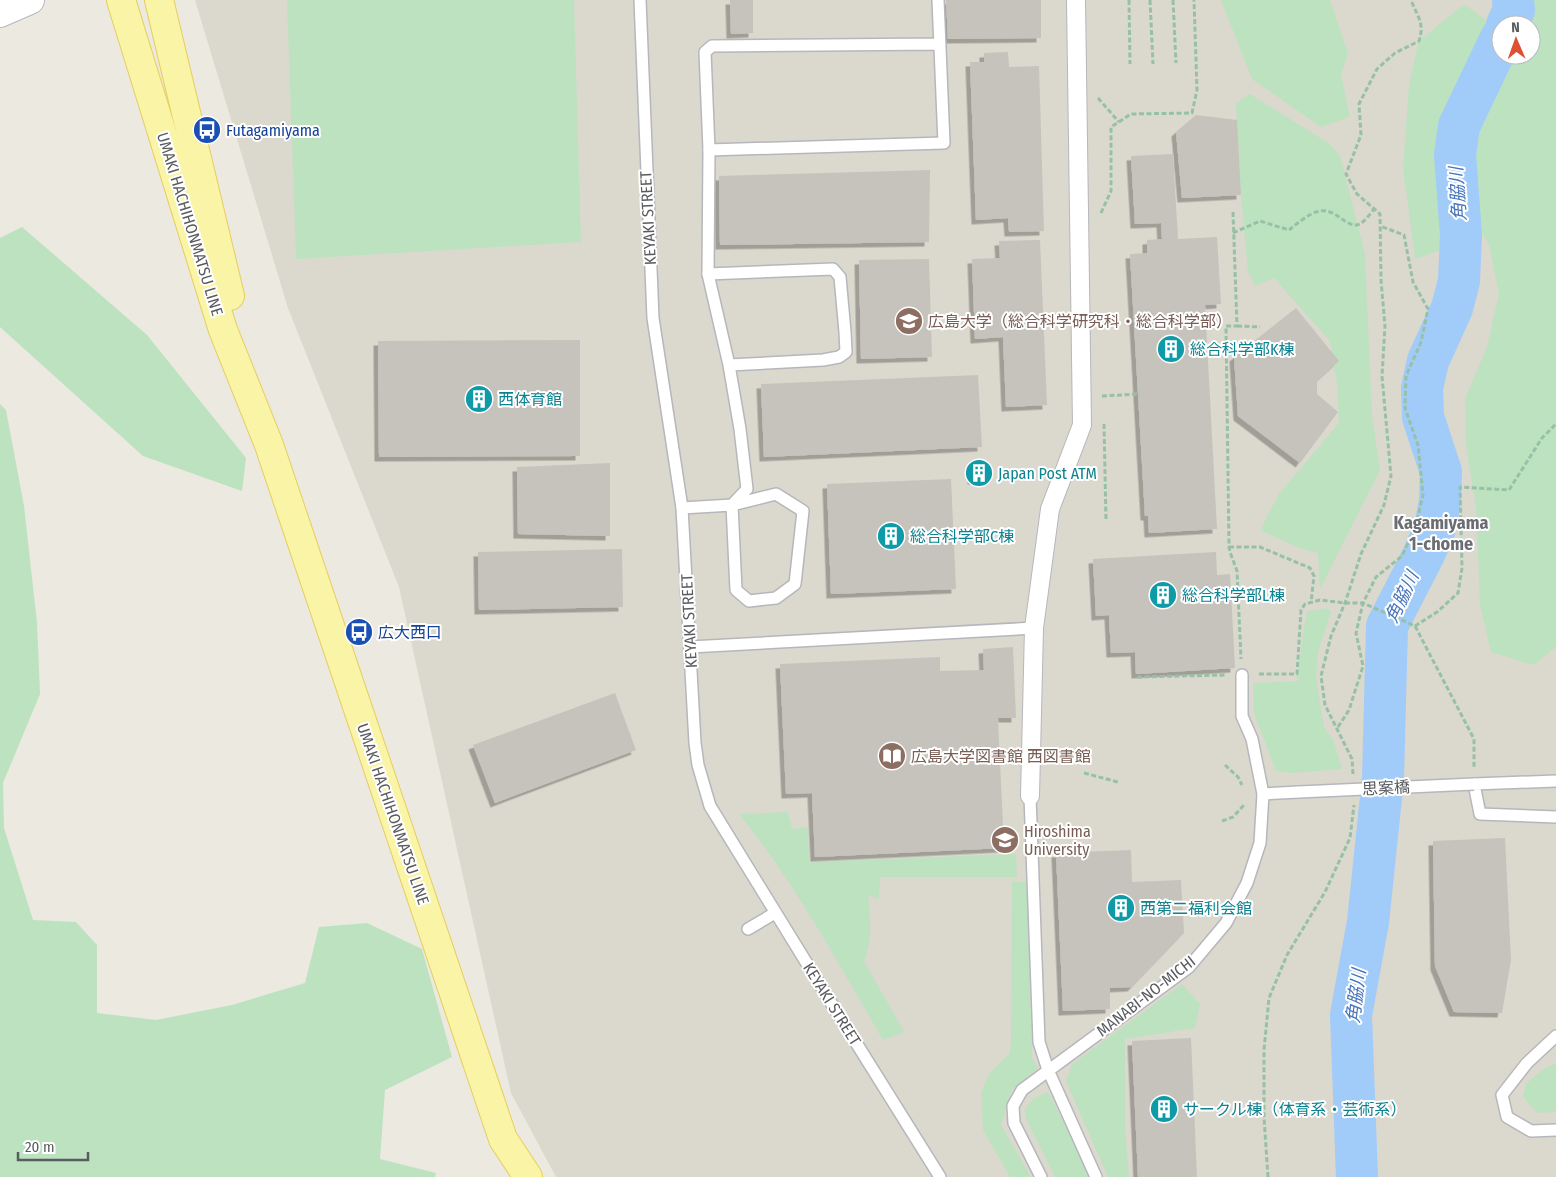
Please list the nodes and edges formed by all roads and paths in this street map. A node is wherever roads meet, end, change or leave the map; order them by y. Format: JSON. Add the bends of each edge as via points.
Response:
{"nodes":[{"id":1,"x":30,"y":0,"type":"edge"},
{"id":2,"x":121,"y":0,"type":"edge"},
{"id":3,"x":159,"y":0,"type":"edge"},
{"id":4,"x":640,"y":0,"type":"edge"},
{"id":5,"x":938,"y":0,"type":"edge"},
{"id":6,"x":1076,"y":0,"type":"edge"},
{"id":7,"x":1129,"y":0,"type":"edge"},
{"id":8,"x":1150,"y":0,"type":"edge"},
{"id":9,"x":1173,"y":0,"type":"edge"},
{"id":10,"x":1194,"y":0,"type":"edge"},
{"id":11,"x":1411,"y":0,"type":"edge"},
{"id":12,"x":0,"y":12,"type":"edge"},
{"id":13,"x":940,"y":44,"type":"junction"},
{"id":14,"x":1176,"y":63,"type":"dead end"},
{"id":15,"x":1130,"y":64,"type":"dead end"},
{"id":16,"x":1153,"y":64,"type":"dead end"},
{"id":17,"x":1102,"y":100,"type":"dead end"},
{"id":18,"x":1119,"y":122,"type":"junction"},
{"id":19,"x":709,"y":150,"type":"junction"},
{"id":20,"x":1374,"y":209,"type":"junction"},
{"id":21,"x":1233,"y":212,"type":"dead end"},
{"id":22,"x":1100,"y":219,"type":"dead end"},
{"id":23,"x":1380,"y":226,"type":"junction"},
{"id":24,"x":1233,"y":233,"type":"junction"},
{"id":25,"x":708,"y":274,"type":"junction"},
{"id":26,"x":1237,"y":326,"type":"junction"},
{"id":27,"x":1260,"y":327,"type":"dead end"},
{"id":28,"x":730,"y":365,"type":"junction"},
{"id":29,"x":1138,"y":394,"type":"dead end"},
{"id":30,"x":1104,"y":396,"type":"junction"},
{"id":31,"x":1082,"y":397,"type":"junction"},
{"id":32,"x":1104,"y":405,"type":"dead end"},
{"id":33,"x":1104,"y":415,"type":"dead end"},
{"id":34,"x":1556,"y":424,"type":"edge"},
{"id":35,"x":269,"y":445,"type":"junction"},
{"id":36,"x":732,"y":505,"type":"junction"},
{"id":37,"x":682,"y":508,"type":"junction"},
{"id":38,"x":1106,"y":520,"type":"dead end"},
{"id":39,"x":1229,"y":547,"type":"junction"},
{"id":40,"x":1311,"y":603,"type":"junction"},
{"id":41,"x":1345,"y":603,"type":"junction"},
{"id":42,"x":1364,"y":603,"type":"junction"},
{"id":43,"x":1415,"y":626,"type":"junction"},
{"id":44,"x":1034,"y":628,"type":"junction"},
{"id":45,"x":690,"y":647,"type":"junction"},
{"id":46,"x":1242,"y":675,"type":"junction"},
{"id":47,"x":1136,"y":677,"type":"dead end"},
{"id":48,"x":1338,"y":728,"type":"junction"},
{"id":49,"x":1225,"y":765,"type":"dead end"},
{"id":50,"x":1084,"y":773,"type":"dead end"},
{"id":51,"x":1353,"y":776,"type":"dead end"},
{"id":52,"x":1556,"y":781,"type":"edge"},
{"id":53,"x":1118,"y":782,"type":"dead end"},
{"id":54,"x":1474,"y":784,"type":"junction"},
{"id":55,"x":1245,"y":792,"type":"dead end"},
{"id":56,"x":1263,"y":794,"type":"junction"},
{"id":57,"x":1030,"y":796,"type":"joint"},
{"id":58,"x":1246,"y":799,"type":"dead end"},
{"id":59,"x":1354,"y":802,"type":"dead end"},
{"id":60,"x":1556,"y":817,"type":"edge"},
{"id":61,"x":1222,"y":821,"type":"dead end"},
{"id":62,"x":775,"y":913,"type":"junction"},
{"id":63,"x":748,"y":929,"type":"dead end"},
{"id":64,"x":1556,"y":1036,"type":"edge"},
{"id":65,"x":1048,"y":1070,"type":"junction"},
{"id":66,"x":1556,"y":1130,"type":"edge"},
{"id":67,"x":528,"y":1177,"type":"edge"},
{"id":68,"x":940,"y":1177,"type":"edge"},
{"id":69,"x":1041,"y":1177,"type":"edge"},
{"id":70,"x":1096,"y":1177,"type":"edge"},
{"id":71,"x":1268,"y":1177,"type":"edge"}],
"edges":[{"from":1,"to":12,"type":"street"},
{"from":2,"to":35,"type":"main road","name":"UMAKI HACHIHONMATSU LINE","via":[[223,330]]},
{"from":3,"to":35,"type":"main road","name":"UMAKI HACHIHONMATSU LINE","via":[[237,327]]},
{"from":4,"to":37,"type":"lane","name":"KEYAKI STREET","via":[[653,318]]},
{"from":5,"to":13,"type":"lane"},
{"from":6,"to":31,"type":"street"},
{"from":7,"to":15,"type":"path"},
{"from":8,"to":16,"type":"path"},
{"from":9,"to":14,"type":"path"},
{"from":10,"to":18,"type":"path","via":[[1197,90],[1192,113],[1132,114]]},
{"from":11,"to":20,"type":"path","via":[[1421,22],[1422,33],[1419,41],[1395,53],[1377,68],[1359,104],[1361,135],[1346,174],[1357,194]]},
{"from":13,"to":19,"type":"lane","via":[[944,143]]},
{"from":13,"to":19,"type":"lane","via":[[712,46],[705,52]]},
{"from":17,"to":18,"type":"path"},
{"from":18,"to":22,"type":"path","via":[[1110,127],[1110,191]]},
{"from":19,"to":25,"type":"lane"},
{"from":20,"to":23,"type":"path","via":[[1380,214]]},
{"from":20,"to":24,"type":"path","via":[[1361,224],[1353,225],[1333,212],[1320,211],[1289,230],[1260,221]]},
{"from":21,"to":24,"type":"path"},
{"from":23,"to":41,"type":"path","via":[[1385,326],[1382,376],[1391,476],[1384,505],[1361,554]]},
{"from":23,"to":42,"type":"path","via":[[1404,235],[1413,282],[1428,309],[1421,342],[1406,376],[1405,408],[1418,446],[1423,495],[1416,525],[1402,556],[1376,577]]},
{"from":24,"to":26,"type":"path"},
{"from":25,"to":28,"type":"lane"},
{"from":25,"to":28,"type":"lane","via":[[833,270],[840,277],[846,352],[823,360]]},
{"from":26,"to":27,"type":"path"},
{"from":26,"to":39,"type":"path","via":[[1226,326]]},
{"from":28,"to":36,"type":"lane","via":[[747,489]]},
{"from":29,"to":30,"type":"path"},
{"from":30,"to":31,"type":"path"},
{"from":30,"to":32,"type":"path"},
{"from":31,"to":44,"type":"street","via":[[1082,425],[1050,510]]},
{"from":33,"to":38,"type":"path"},
{"from":34,"to":43,"type":"path","via":[[1542,438],[1509,490],[1460,487],[1462,568],[1458,593]]},
{"from":35,"to":67,"type":"main road","name":"UMAKI HACHIHONMATSU LINE","via":[[503,1139]]},
{"from":36,"to":36,"type":"lane","via":[[776,494],[802,511],[795,584],[776,598],[749,601],[736,590]]},
{"from":36,"to":37,"type":"lane"},
{"from":37,"to":45,"type":"lane","name":"KEYAKI STREET"},
{"from":39,"to":40,"type":"path","via":[[1260,548],[1310,568],[1314,576]]},
{"from":39,"to":46,"type":"path","via":[[1237,571]]},
{"from":40,"to":41,"type":"path","via":[[1320,600]]},
{"from":40,"to":46,"type":"path","via":[[1305,604],[1301,610],[1297,674]]},
{"from":41,"to":42,"type":"path"},
{"from":41,"to":48,"type":"path","via":[[1331,636],[1321,676],[1325,704]]},
{"from":42,"to":43,"type":"path"},
{"from":42,"to":48,"type":"path","via":[[1356,633],[1363,666],[1349,710]]},
{"from":43,"to":54,"type":"path","via":[[1474,739]]},
{"from":44,"to":45,"type":"lane"},
{"from":44,"to":57,"type":"street"},
{"from":45,"to":62,"type":"lane","name":"KEYAKI STREET","via":[[697,758],[710,806]]},
{"from":46,"to":47,"type":"path"},
{"from":46,"to":56,"type":"lane","name":"MANABI-NO-MICHI","via":[[1242,716],[1252,740]]},
{"from":48,"to":51,"type":"path","via":[[1352,759]]},
{"from":49,"to":55,"type":"path","via":[[1238,777]]},
{"from":50,"to":53,"type":"path"},
{"from":52,"to":54,"type":"lane"},
{"from":54,"to":56,"type":"lane","name":"思案橋","bridge":true},
{"from":54,"to":60,"type":"lane","via":[[1480,814]]},
{"from":56,"to":65,"type":"lane","name":"MANABI-NO-MICHI","via":[[1260,843],[1247,882],[1226,924],[1189,967]]},
{"from":57,"to":65,"type":"lane","via":[[1039,1042]]},
{"from":58,"to":61,"type":"path","via":[[1233,817]]},
{"from":59,"to":71,"type":"path","via":[[1350,838],[1325,892],[1287,954],[1270,998],[1264,1050]]},
{"from":62,"to":63,"type":"lane"},
{"from":62,"to":68,"type":"lane","name":"KEYAKI STREET"},
{"from":64,"to":66,"type":"lane","via":[[1527,1063],[1502,1095],[1507,1117],[1531,1131]]},
{"from":65,"to":69,"type":"lane","name":"MANABI-NO-MICHI","via":[[1022,1090],[1013,1106],[1014,1123]]},
{"from":65,"to":70,"type":"lane"}]}
